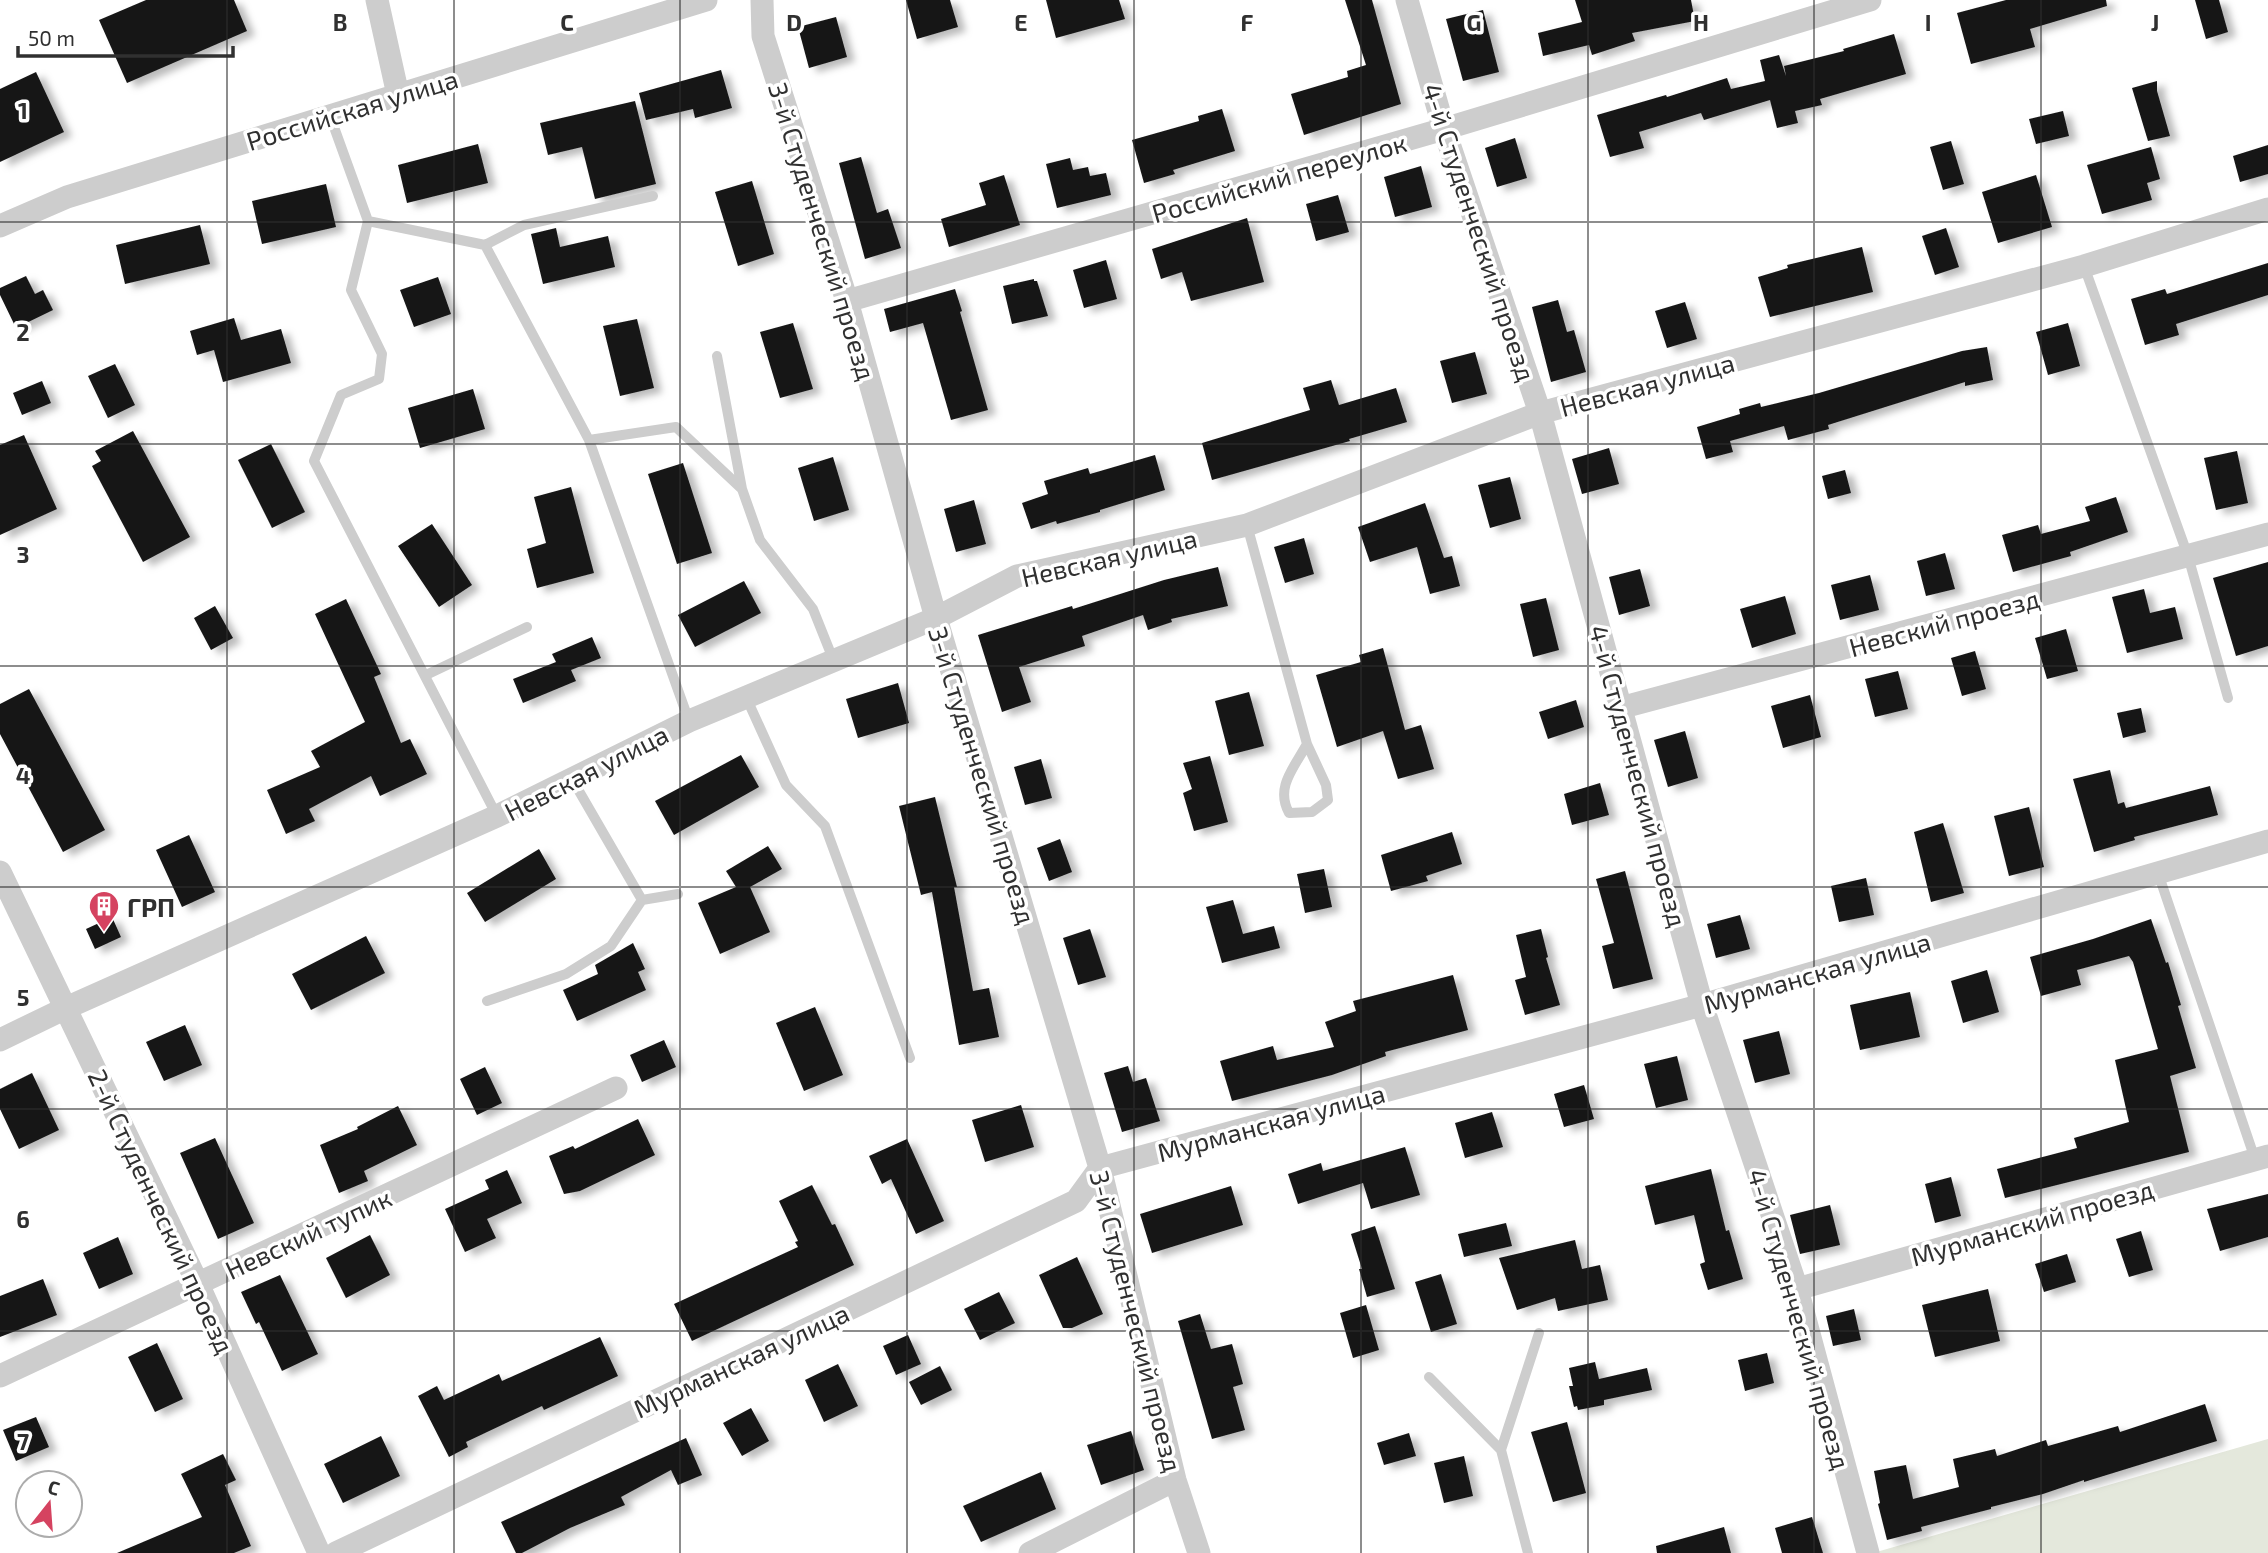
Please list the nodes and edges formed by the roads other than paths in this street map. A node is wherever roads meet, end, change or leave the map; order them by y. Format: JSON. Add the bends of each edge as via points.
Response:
{"nodes":[{"id":1,"x":377,"y":0,"type":"edge"},
{"id":2,"x":706,"y":0,"type":"edge"},
{"id":3,"x":762,"y":0,"type":"edge"},
{"id":4,"x":1407,"y":0,"type":"edge"},
{"id":5,"x":1870,"y":0,"type":"edge"},
{"id":6,"x":398,"y":95,"type":"junction"},
{"id":7,"x":330,"y":116,"type":"junction"},
{"id":8,"x":1444,"y":129,"type":"junction"},
{"id":9,"x":653,"y":196,"type":"dead end"},
{"id":10,"x":2268,"y":209,"type":"edge"},
{"id":11,"x":368,"y":221,"type":"junction"},
{"id":12,"x":0,"y":226,"type":"edge"},
{"id":13,"x":485,"y":245,"type":"junction"},
{"id":14,"x":2084,"y":266,"type":"junction"},
{"id":15,"x":847,"y":301,"type":"junction"},
{"id":16,"x":717,"y":356,"type":"dead end"},
{"id":17,"x":1540,"y":413,"type":"junction"},
{"id":18,"x":589,"y":440,"type":"junction"},
{"id":19,"x":742,"y":489,"type":"junction"},
{"id":20,"x":1247,"y":525,"type":"junction"},
{"id":21,"x":2268,"y":534,"type":"edge"},
{"id":22,"x":2188,"y":556,"type":"junction"},
{"id":23,"x":936,"y":618,"type":"junction"},
{"id":24,"x":527,"y":626,"type":"dead end"},
{"id":25,"x":833,"y":659,"type":"junction"},
{"id":26,"x":426,"y":675,"type":"junction"},
{"id":27,"x":746,"y":696,"type":"junction"},
{"id":28,"x":2228,"y":698,"type":"dead end"},
{"id":29,"x":1620,"y":709,"type":"junction"},
{"id":30,"x":689,"y":721,"type":"junction"},
{"id":31,"x":1307,"y":744,"type":"junction"},
{"id":32,"x":572,"y":779,"type":"junction"},
{"id":33,"x":497,"y":817,"type":"junction"},
{"id":34,"x":2268,"y":841,"type":"edge"},
{"id":35,"x":0,"y":873,"type":"edge"},
{"id":36,"x":2158,"y":873,"type":"junction"},
{"id":37,"x":678,"y":894,"type":"dead end"},
{"id":38,"x":642,"y":900,"type":"junction"},
{"id":39,"x":486,"y":1001,"type":"dead end"},
{"id":40,"x":1702,"y":1005,"type":"junction"},
{"id":41,"x":66,"y":1008,"type":"junction"},
{"id":42,"x":0,"y":1040,"type":"edge"},
{"id":43,"x":910,"y":1058,"type":"dead end"},
{"id":44,"x":616,"y":1088,"type":"dead end"},
{"id":45,"x":2261,"y":1158,"type":"edge"},
{"id":46,"x":1100,"y":1168,"type":"junction"},
{"id":47,"x":198,"y":1284,"type":"junction"},
{"id":48,"x":1797,"y":1289,"type":"junction"},
{"id":49,"x":1539,"y":1333,"type":"dead end"},
{"id":50,"x":0,"y":1376,"type":"edge"},
{"id":51,"x":1429,"y":1377,"type":"dead end"},
{"id":52,"x":1501,"y":1450,"type":"junction"},
{"id":53,"x":1175,"y":1480,"type":"junction"},
{"id":54,"x":319,"y":1553,"type":"edge"},
{"id":55,"x":336,"y":1553,"type":"edge"},
{"id":56,"x":1030,"y":1553,"type":"edge"},
{"id":57,"x":1199,"y":1553,"type":"edge"},
{"id":58,"x":1528,"y":1553,"type":"edge"},
{"id":59,"x":1868,"y":1553,"type":"edge"}],
"edges":[{"from":1,"to":6,"type":"street"},
{"from":2,"to":6,"type":"street","name":"Российская улица"},
{"from":3,"to":15,"type":"street","name":"3-й Студенческий проезд","via":[[763,37]]},
{"from":4,"to":8,"type":"street","name":"4-й Студенческий проезд"},
{"from":5,"to":8,"type":"street","name":"Российский переулок"},
{"from":6,"to":7,"type":"street","name":"Российская улица"},
{"from":7,"to":11,"type":"lane"},
{"from":7,"to":12,"type":"street","name":"Российская улица","via":[[66,197]]},
{"from":8,"to":15,"type":"street","name":"Российский переулок"},
{"from":8,"to":17,"type":"street","name":"4-й Студенческий проезд"},
{"from":9,"to":13,"type":"lane","via":[[524,225]]},
{"from":10,"to":14,"type":"street","name":"Невская улица"},
{"from":11,"to":13,"type":"lane"},
{"from":11,"to":26,"type":"lane","via":[[351,290],[382,354],[379,379],[341,395],[314,461]]},
{"from":13,"to":18,"type":"lane"},
{"from":14,"to":17,"type":"street","name":"Невская улица"},
{"from":14,"to":22,"type":"lane"},
{"from":15,"to":23,"type":"street","name":"3-й Студенческий проезд"},
{"from":16,"to":19,"type":"lane"},
{"from":17,"to":20,"type":"street","name":"Невская улица"},
{"from":17,"to":29,"type":"street","name":"4-й Студенческий проезд"},
{"from":18,"to":19,"type":"lane","via":[[676,427]]},
{"from":18,"to":30,"type":"lane"},
{"from":19,"to":25,"type":"lane","via":[[760,540],[813,608]]},
{"from":20,"to":23,"type":"street","name":"Невская улица","via":[[1017,576]]},
{"from":20,"to":31,"type":"lane"},
{"from":21,"to":22,"type":"street","name":"Невский проезд"},
{"from":22,"to":28,"type":"lane"},
{"from":22,"to":29,"type":"street","name":"Невский проезд"},
{"from":23,"to":25,"type":"street","name":"Невская улица"},
{"from":23,"to":46,"type":"street","name":"3-й Студенческий проезд"},
{"from":24,"to":26,"type":"lane"},
{"from":25,"to":27,"type":"street","name":"Невская улица"},
{"from":26,"to":33,"type":"lane"},
{"from":27,"to":30,"type":"street","name":"Невская улица"},
{"from":27,"to":43,"type":"lane","via":[[786,785],[825,826]]},
{"from":29,"to":40,"type":"street","name":"4-й Студенческий проезд"},
{"from":30,"to":32,"type":"street","name":"Невская улица"},
{"from":31,"to":31,"type":"lane","via":[[1284,785],[1283,801],[1289,813],[1312,812],[1328,800]]},
{"from":32,"to":33,"type":"street","name":"Невская улица"},
{"from":32,"to":38,"type":"lane"},
{"from":33,"to":41,"type":"street","name":"Невская улица"},
{"from":34,"to":36,"type":"street","name":"Мурманская улица"},
{"from":35,"to":41,"type":"street","name":"2-й Студенческий проезд"},
{"from":36,"to":40,"type":"street","name":"Мурманская улица"},
{"from":36,"to":45,"type":"lane"},
{"from":37,"to":38,"type":"lane"},
{"from":38,"to":39,"type":"lane","via":[[611,946],[566,974]]},
{"from":40,"to":46,"type":"street","name":"Мурманская улица"},
{"from":40,"to":48,"type":"street","name":"4-й Студенческий проезд"},
{"from":41,"to":42,"type":"street","name":"Невская улица"},
{"from":41,"to":47,"type":"street","name":"2-й Студенческий проезд"},
{"from":44,"to":47,"type":"street","name":"Невский тупик"},
{"from":45,"to":48,"type":"street","name":"Мурманский проезд"},
{"from":46,"to":53,"type":"street","name":"3-й Студенческий проезд"},
{"from":46,"to":55,"type":"street","name":"Мурманская улица","via":[[1076,1201]]},
{"from":47,"to":50,"type":"street","name":"Невский тупик"},
{"from":47,"to":54,"type":"street","name":"2-й Студенческий проезд"},
{"from":48,"to":59,"type":"street","name":"4-й Студенческий проезд"},
{"from":49,"to":52,"type":"lane"},
{"from":51,"to":52,"type":"lane"},
{"from":52,"to":58,"type":"lane"},
{"from":53,"to":56,"type":"street"},
{"from":53,"to":57,"type":"street","name":"3-й Студенческий проезд"}]}
